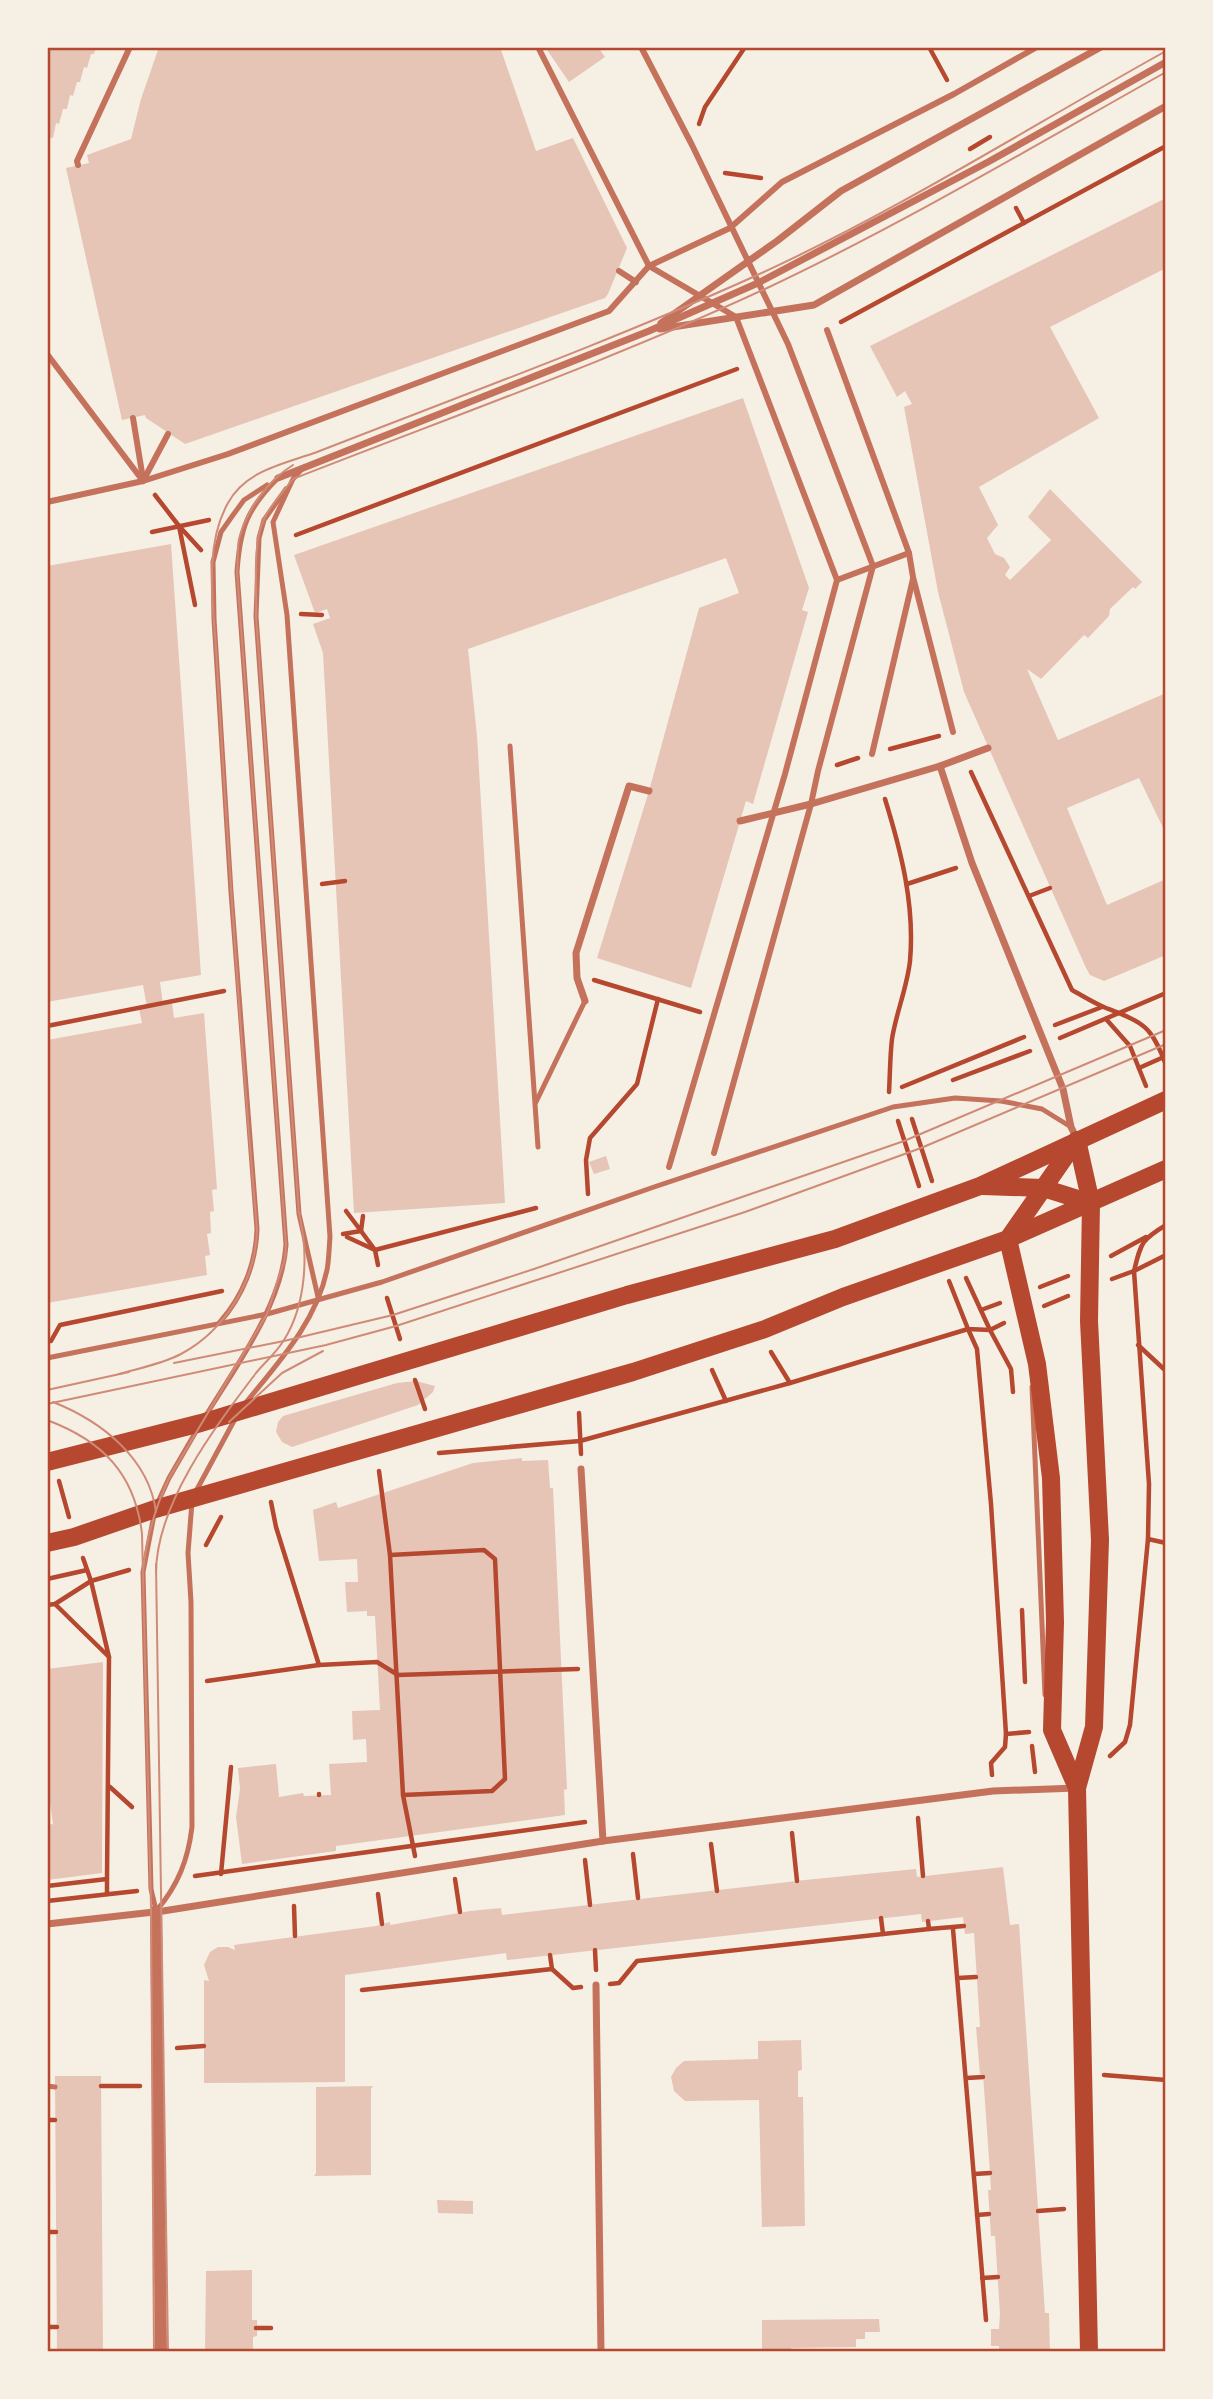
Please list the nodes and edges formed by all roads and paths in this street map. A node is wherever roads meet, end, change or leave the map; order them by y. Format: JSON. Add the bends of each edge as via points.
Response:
{"nodes":[{"id":1,"x":130,"y":47,"type":"edge"},
{"id":2,"x":538,"y":47,"type":"edge"},
{"id":3,"x":641,"y":47,"type":"edge"},
{"id":4,"x":745,"y":47,"type":"edge"},
{"id":5,"x":1037,"y":47,"type":"edge"},
{"id":6,"x":1101,"y":47,"type":"edge"},
{"id":7,"x":1166,"y":62,"type":"edge"},
{"id":8,"x":1166,"y":106,"type":"edge"},
{"id":9,"x":990,"y":137,"type":"dead end"},
{"id":10,"x":692,"y":145,"type":"junction"},
{"id":11,"x":1166,"y":146,"type":"edge"},
{"id":12,"x":970,"y":149,"type":"dead end"},
{"id":13,"x":78,"y":165,"type":"dead end"},
{"id":14,"x":730,"y":228,"type":"junction"},
{"id":15,"x":748,"y":262,"type":"junction"},
{"id":16,"x":649,"y":266,"type":"junction"},
{"id":17,"x":619,"y":271,"type":"dead end"},
{"id":18,"x":636,"y":282,"type":"junction"},
{"id":19,"x":758,"y":283,"type":"junction"},
{"id":20,"x":699,"y":296,"type":"junction"},
{"id":21,"x":713,"y":304,"type":"junction"},
{"id":22,"x":773,"y":311,"type":"junction"},
{"id":23,"x":736,"y":317,"type":"junction"},
{"id":24,"x":827,"y":330,"type":"joint"},
{"id":25,"x":649,"y":331,"type":"junction"},
{"id":26,"x":47,"y":354,"type":"edge"},
{"id":27,"x":754,"y":363,"type":"junction"},
{"id":28,"x":133,"y":418,"type":"dead end"},
{"id":29,"x":168,"y":434,"type":"dead end"},
{"id":30,"x":306,"y":465,"type":"junction"},
{"id":31,"x":278,"y":478,"type":"junction"},
{"id":32,"x":293,"y":479,"type":"junction"},
{"id":33,"x":143,"y":481,"type":"junction"},
{"id":34,"x":47,"y":502,"type":"edge"},
{"id":35,"x":179,"y":526,"type":"dead end"},
{"id":36,"x":296,"y":535,"type":"dead end"},
{"id":37,"x":909,"y":553,"type":"junction"},
{"id":38,"x":873,"y":566,"type":"junction"},
{"id":39,"x":913,"y":577,"type":"junction"},
{"id":40,"x":837,"y":580,"type":"junction"},
{"id":41,"x":195,"y":608,"type":"dead end"},
{"id":42,"x":953,"y":732,"type":"dead end"},
{"id":43,"x":510,"y":746,"type":"dead end"},
{"id":44,"x":988,"y":748,"type":"dead end"},
{"id":45,"x":872,"y":754,"type":"dead end"},
{"id":46,"x":964,"y":756,"type":"junction"},
{"id":47,"x":940,"y":766,"type":"junction"},
{"id":48,"x":880,"y":784,"type":"junction"},
{"id":49,"x":649,"y":791,"type":"dead end"},
{"id":50,"x":811,"y":804,"type":"junction"},
{"id":51,"x":773,"y":814,"type":"junction"},
{"id":52,"x":740,"y":821,"type":"dead end"},
{"id":53,"x":972,"y":863,"type":"junction"},
{"id":54,"x":907,"y":884,"type":"junction"},
{"id":55,"x":1050,"y":888,"type":"dead end"},
{"id":56,"x":1028,"y":896,"type":"junction"},
{"id":57,"x":577,"y":974,"type":"junction"},
{"id":58,"x":223,"y":990,"type":"dead end"},
{"id":59,"x":1166,"y":993,"type":"edge"},
{"id":60,"x":657,"y":999,"type":"junction"},
{"id":61,"x":585,"y":1001,"type":"joint"},
{"id":62,"x":1103,"y":1007,"type":"junction"},
{"id":63,"x":696,"y":1010,"type":"dead end"},
{"id":64,"x":1120,"y":1013,"type":"junction"},
{"id":65,"x":1105,"y":1019,"type":"junction"},
{"id":66,"x":47,"y":1026,"type":"edge"},
{"id":67,"x":1040,"y":1031,"type":"junction"},
{"id":68,"x":1045,"y":1044,"type":"junction"},
{"id":69,"x":1164,"y":1057,"type":"edge"},
{"id":70,"x":1166,"y":1065,"type":"edge"},
{"id":71,"x":1139,"y":1068,"type":"junction"},
{"id":72,"x":889,"y":1093,"type":"junction"},
{"id":73,"x":935,"y":1099,"type":"junction"},
{"id":74,"x":536,"y":1102,"type":"junction"},
{"id":75,"x":1160,"y":1102,"type":"edge"},
{"id":76,"x":893,"y":1107,"type":"junction"},
{"id":77,"x":1074,"y":1133,"type":"junction"},
{"id":78,"x":538,"y":1147,"type":"dead end"},
{"id":79,"x":713,"y":1153,"type":"dead end"},
{"id":80,"x":669,"y":1167,"type":"dead end"},
{"id":81,"x":1166,"y":1169,"type":"edge"},
{"id":82,"x":980,"y":1186,"type":"junction"},
{"id":83,"x":1043,"y":1188,"type":"junction"},
{"id":84,"x":920,"y":1191,"type":"dead end"},
{"id":85,"x":575,"y":1198,"type":"dead end"},
{"id":86,"x":1091,"y":1203,"type":"junction"},
{"id":87,"x":537,"y":1208,"type":"dead end"},
{"id":88,"x":363,"y":1216,"type":"dead end"},
{"id":89,"x":1166,"y":1225,"type":"edge"},
{"id":90,"x":1008,"y":1239,"type":"junction"},
{"id":91,"x":1166,"y":1255,"type":"edge"},
{"id":92,"x":1134,"y":1271,"type":"junction"},
{"id":93,"x":950,"y":1286,"type":"dead end"},
{"id":94,"x":1090,"y":1287,"type":"junction"},
{"id":95,"x":228,"y":1290,"type":"dead end"},
{"id":96,"x":318,"y":1300,"type":"junction"},
{"id":97,"x":267,"y":1314,"type":"junction"},
{"id":98,"x":1026,"y":1314,"type":"junction"},
{"id":99,"x":219,"y":1323,"type":"junction"},
{"id":100,"x":968,"y":1329,"type":"junction"},
{"id":101,"x":401,"y":1341,"type":"dead end"},
{"id":102,"x":47,"y":1342,"type":"edge"},
{"id":103,"x":1138,"y":1345,"type":"junction"},
{"id":104,"x":771,"y":1352,"type":"dead end"},
{"id":105,"x":47,"y":1358,"type":"edge"},
{"id":106,"x":409,"y":1362,"type":"junction"},
{"id":107,"x":712,"y":1370,"type":"dead end"},
{"id":108,"x":1166,"y":1371,"type":"edge"},
{"id":109,"x":790,"y":1383,"type":"junction"},
{"id":110,"x":726,"y":1401,"type":"junction"},
{"id":111,"x":240,"y":1410,"type":"junction"},
{"id":112,"x":579,"y":1413,"type":"dead end"},
{"id":113,"x":201,"y":1423,"type":"junction"},
{"id":114,"x":432,"y":1430,"type":"junction"},
{"id":115,"x":580,"y":1441,"type":"junction"},
{"id":116,"x":49,"y":1461,"type":"edge"},
{"id":117,"x":581,"y":1469,"type":"joint"},
{"id":118,"x":379,"y":1471,"type":"dead end"},
{"id":119,"x":192,"y":1500,"type":"junction"},
{"id":120,"x":271,"y":1502,"type":"dead end"},
{"id":121,"x":155,"y":1509,"type":"junction"},
{"id":122,"x":74,"y":1537,"type":"junction"},
{"id":123,"x":1148,"y":1539,"type":"junction"},
{"id":124,"x":47,"y":1543,"type":"edge"},
{"id":125,"x":1166,"y":1543,"type":"edge"},
{"id":126,"x":390,"y":1555,"type":"junction"},
{"id":127,"x":87,"y":1570,"type":"junction"},
{"id":128,"x":47,"y":1579,"type":"edge"},
{"id":129,"x":55,"y":1604,"type":"dead end"},
{"id":130,"x":110,"y":1657,"type":"junction"},
{"id":131,"x":319,"y":1665,"type":"junction"},
{"id":132,"x":562,"y":1670,"type":"dead end"},
{"id":133,"x":501,"y":1672,"type":"junction"},
{"id":134,"x":398,"y":1675,"type":"junction"},
{"id":135,"x":205,"y":1681,"type":"dead end"},
{"id":136,"x":1106,"y":1760,"type":"dead end"},
{"id":137,"x":231,"y":1767,"type":"dead end"},
{"id":138,"x":1077,"y":1788,"type":"junction"},
{"id":139,"x":993,"y":1791,"type":"junction"},
{"id":140,"x":403,"y":1795,"type":"junction"},
{"id":141,"x":917,"y":1801,"type":"junction"},
{"id":142,"x":790,"y":1817,"type":"junction"},
{"id":143,"x":602,"y":1819,"type":"junction"},
{"id":144,"x":710,"y":1827,"type":"junction"},
{"id":145,"x":413,"y":1836,"type":"dead end"},
{"id":146,"x":631,"y":1838,"type":"junction"},
{"id":147,"x":603,"y":1841,"type":"junction"},
{"id":148,"x":584,"y":1845,"type":"junction"},
{"id":149,"x":289,"y":1864,"type":"dead end"},
{"id":150,"x":453,"y":1865,"type":"junction"},
{"id":151,"x":221,"y":1874,"type":"dead end"},
{"id":152,"x":375,"y":1876,"type":"junction"},
{"id":153,"x":923,"y":1876,"type":"dead end"},
{"id":154,"x":107,"y":1879,"type":"junction"},
{"id":155,"x":797,"y":1881,"type":"dead end"},
{"id":156,"x":47,"y":1886,"type":"edge"},
{"id":157,"x":293,"y":1889,"type":"junction"},
{"id":158,"x":717,"y":1891,"type":"dead end"},
{"id":159,"x":107,"y":1894,"type":"dead end"},
{"id":160,"x":638,"y":1898,"type":"dead end"},
{"id":161,"x":590,"y":1905,"type":"dead end"},
{"id":162,"x":156,"y":1912,"type":"junction"},
{"id":163,"x":460,"y":1912,"type":"dead end"},
{"id":164,"x":881,"y":1918,"type":"dead end"},
{"id":165,"x":928,"y":1921,"type":"dead end"},
{"id":166,"x":47,"y":1924,"type":"edge"},
{"id":167,"x":382,"y":1924,"type":"dead end"},
{"id":168,"x":964,"y":1926,"type":"dead end"},
{"id":169,"x":953,"y":1928,"type":"junction"},
{"id":170,"x":929,"y":1929,"type":"junction"},
{"id":171,"x":883,"y":1934,"type":"junction"},
{"id":172,"x":295,"y":1936,"type":"dead end"},
{"id":173,"x":550,"y":1955,"type":"dead end"},
{"id":174,"x":552,"y":1969,"type":"junction"},
{"id":175,"x":976,"y":1977,"type":"dead end"},
{"id":176,"x":958,"y":1978,"type":"junction"},
{"id":177,"x":596,"y":1986,"type":"junction"},
{"id":178,"x":362,"y":1990,"type":"dead end"},
{"id":179,"x":204,"y":2046,"type":"dead end"},
{"id":180,"x":157,"y":2049,"type":"junction"},
{"id":181,"x":1082,"y":2074,"type":"junction"},
{"id":182,"x":983,"y":2077,"type":"dead end"},
{"id":183,"x":967,"y":2078,"type":"junction"},
{"id":184,"x":1166,"y":2080,"type":"edge"},
{"id":185,"x":158,"y":2086,"type":"junction"},
{"id":186,"x":47,"y":2087,"type":"edge"},
{"id":187,"x":55,"y":2087,"type":"dead end"},
{"id":188,"x":101,"y":2087,"type":"dead end"},
{"id":189,"x":47,"y":2120,"type":"edge"},
{"id":190,"x":55,"y":2120,"type":"dead end"},
{"id":191,"x":990,"y":2173,"type":"dead end"},
{"id":192,"x":974,"y":2174,"type":"junction"},
{"id":193,"x":989,"y":2214,"type":"dead end"},
{"id":194,"x":977,"y":2215,"type":"junction"},
{"id":195,"x":47,"y":2232,"type":"edge"},
{"id":196,"x":56,"y":2232,"type":"dead end"},
{"id":197,"x":998,"y":2277,"type":"dead end"},
{"id":198,"x":982,"y":2278,"type":"junction"},
{"id":199,"x":986,"y":2320,"type":"dead end"},
{"id":200,"x":57,"y":2327,"type":"dead end"},
{"id":201,"x":47,"y":2328,"type":"edge"},
{"id":202,"x":256,"y":2328,"type":"dead end"},
{"id":203,"x":271,"y":2328,"type":"dead end"},
{"id":204,"x":161,"y":2352,"type":"edge"},
{"id":205,"x":601,"y":2352,"type":"edge"},
{"id":206,"x":1089,"y":2352,"type":"edge"}],
"edges":[{"from":1,"to":13,"type":"street"},
{"from":2,"to":16,"type":"street"},
{"from":3,"to":10,"type":"street"},
{"from":4,"to":10,"type":"path","via":[[705,107]]},
{"from":5,"to":14,"type":"street","via":[[782,182]]},
{"from":6,"to":15,"type":"street","via":[[841,191]]},
{"from":7,"to":19,"type":"street"},
{"from":8,"to":22,"type":"street","via":[[814,305]]},
{"from":9,"to":12,"type":"path"},
{"from":10,"to":14,"type":"street"},
{"from":11,"to":24,"type":"path"},
{"from":14,"to":15,"type":"street"},
{"from":14,"to":16,"type":"street"},
{"from":15,"to":19,"type":"street"},
{"from":15,"to":20,"type":"street"},
{"from":16,"to":18,"type":"street"},
{"from":16,"to":20,"type":"street"},
{"from":17,"to":18,"type":"street"},
{"from":18,"to":33,"type":"street","via":[[609,312],[228,454]]},
{"from":19,"to":21,"type":"street"},
{"from":19,"to":22,"type":"street"},
{"from":20,"to":21,"type":"street"},
{"from":20,"to":25,"type":"street"},
{"from":21,"to":23,"type":"street"},
{"from":21,"to":25,"type":"street"},
{"from":22,"to":23,"type":"street"},
{"from":22,"to":38,"type":"street"},
{"from":23,"to":25,"type":"street"},
{"from":23,"to":27,"type":"street"},
{"from":24,"to":37,"type":"street"},
{"from":25,"to":30,"type":"street"},
{"from":26,"to":33,"type":"street"},
{"from":27,"to":36,"type":"path"},
{"from":27,"to":40,"type":"street"},
{"from":28,"to":33,"type":"street"},
{"from":29,"to":33,"type":"street"},
{"from":30,"to":31,"type":"street"},
{"from":30,"to":32,"type":"lane"},
{"from":31,"to":97,"type":"lane","via":[[247,518],[239,540],[237,572],[286,1245]]},
{"from":31,"to":99,"type":"lane","via":[[244,500],[221,532],[213,562],[257,1251],[230,1311]]},
{"from":32,"to":96,"type":"lane","via":[[273,522],[286,615],[329,1214],[327,1269]]},
{"from":32,"to":96,"type":"lane","via":[[264,520],[259,538],[256,616],[299,1214]]},
{"from":33,"to":34,"type":"street"},
{"from":35,"to":41,"type":"path"},
{"from":37,"to":38,"type":"street"},
{"from":37,"to":39,"type":"street"},
{"from":38,"to":40,"type":"street"},
{"from":38,"to":50,"type":"street"},
{"from":39,"to":42,"type":"street"},
{"from":39,"to":45,"type":"street"},
{"from":40,"to":51,"type":"street"},
{"from":43,"to":74,"type":"lane"},
{"from":44,"to":46,"type":"street"},
{"from":46,"to":47,"type":"street"},
{"from":46,"to":56,"type":"path"},
{"from":47,"to":48,"type":"street"},
{"from":47,"to":53,"type":"street"},
{"from":48,"to":50,"type":"street"},
{"from":48,"to":54,"type":"path"},
{"from":49,"to":57,"type":"street","via":[[629,786],[576,953]]},
{"from":50,"to":51,"type":"street"},
{"from":50,"to":79,"type":"street"},
{"from":51,"to":52,"type":"street"},
{"from":51,"to":80,"type":"street"},
{"from":53,"to":54,"type":"path"},
{"from":53,"to":67,"type":"street"},
{"from":54,"to":72,"type":"path","via":[[910,960],[892,1038]]},
{"from":55,"to":56,"type":"path"},
{"from":56,"to":62,"type":"path","via":[[1072,990]]},
{"from":57,"to":60,"type":"path"},
{"from":57,"to":61,"type":"street"},
{"from":58,"to":66,"type":"path"},
{"from":59,"to":64,"type":"path"},
{"from":60,"to":63,"type":"path"},
{"from":60,"to":85,"type":"path","via":[[637,1084],[590,1138],[588,1195]]},
{"from":61,"to":74,"type":"lane"},
{"from":62,"to":64,"type":"path"},
{"from":62,"to":67,"type":"path"},
{"from":64,"to":65,"type":"path"},
{"from":64,"to":69,"type":"path","via":[[1138,1020]]},
{"from":65,"to":68,"type":"path"},
{"from":65,"to":71,"type":"path","via":[[1130,1046]]},
{"from":67,"to":68,"type":"street"},
{"from":67,"to":72,"type":"path"},
{"from":68,"to":73,"type":"path","via":[[954,1080]]},
{"from":68,"to":77,"type":"street"},
{"from":69,"to":70,"type":"path"},
{"from":69,"to":71,"type":"path"},
{"from":71,"to":75,"type":"path"},
{"from":72,"to":76,"type":"path"},
{"from":73,"to":76,"type":"lane"},
{"from":73,"to":77,"type":"lane","via":[[1026,1104],[1050,1113]]},
{"from":74,"to":78,"type":"lane"},
{"from":75,"to":77,"type":"main road"},
{"from":76,"to":84,"type":"path"},
{"from":76,"to":96,"type":"lane"},
{"from":77,"to":82,"type":"main road"},
{"from":77,"to":83,"type":"main road"},
{"from":77,"to":86,"type":"main road"},
{"from":81,"to":86,"type":"main road"},
{"from":82,"to":83,"type":"main road"},
{"from":82,"to":106,"type":"main road","via":[[835,1239],[627,1295]]},
{"from":83,"to":86,"type":"main road"},
{"from":83,"to":90,"type":"main road"},
{"from":86,"to":90,"type":"main road"},
{"from":86,"to":94,"type":"main road"},
{"from":87,"to":88,"type":"path","via":[[375,1250],[342,1235],[344,1208],[361,1231]]},
{"from":89,"to":92,"type":"path","via":[[1146,1237]]},
{"from":90,"to":98,"type":"main road"},
{"from":90,"to":114,"type":"main road","via":[[765,1329]]},
{"from":91,"to":92,"type":"path"},
{"from":92,"to":94,"type":"path"},
{"from":92,"to":103,"type":"path"},
{"from":93,"to":100,"type":"path"},
{"from":94,"to":98,"type":"path"},
{"from":94,"to":138,"type":"main road","via":[[1100,1540],[1098,1645],[1094,1727]]},
{"from":95,"to":102,"type":"path","via":[[60,1325]]},
{"from":96,"to":97,"type":"lane"},
{"from":96,"to":111,"type":"lane","via":[[298,1337]]},
{"from":97,"to":99,"type":"lane"},
{"from":97,"to":113,"type":"lane"},
{"from":98,"to":100,"type":"path","via":[[990,1330]]},
{"from":98,"to":138,"type":"main road","via":[[1051,1478],[1052,1730]]},
{"from":99,"to":105,"type":"lane"},
{"from":100,"to":109,"type":"path"},
{"from":100,"to":139,"type":"path","via":[[977,1349],[1006,1734],[1005,1747],[991,1763]]},
{"from":101,"to":106,"type":"path"},
{"from":103,"to":108,"type":"path"},
{"from":103,"to":123,"type":"path","via":[[1149,1483]]},
{"from":104,"to":109,"type":"path"},
{"from":106,"to":111,"type":"main road"},
{"from":106,"to":114,"type":"path"},
{"from":107,"to":110,"type":"path"},
{"from":109,"to":110,"type":"path"},
{"from":110,"to":115,"type":"path"},
{"from":111,"to":113,"type":"main road"},
{"from":111,"to":119,"type":"lane"},
{"from":112,"to":115,"type":"path"},
{"from":113,"to":116,"type":"main road"},
{"from":113,"to":121,"type":"lane"},
{"from":114,"to":115,"type":"path","via":[[439,1453]]},
{"from":114,"to":119,"type":"main road"},
{"from":115,"to":117,"type":"path"},
{"from":116,"to":122,"type":"path"},
{"from":117,"to":143,"type":"street"},
{"from":118,"to":126,"type":"path"},
{"from":119,"to":121,"type":"main road"},
{"from":119,"to":162,"type":"lane","via":[[188,1553],[192,1828],[179,1878]]},
{"from":120,"to":131,"type":"path"},
{"from":121,"to":122,"type":"main road"},
{"from":121,"to":162,"type":"lane","via":[[144,1572],[151,1889]]},
{"from":122,"to":124,"type":"main road"},
{"from":122,"to":127,"type":"path"},
{"from":123,"to":125,"type":"path"},
{"from":123,"to":136,"type":"path","via":[[1130,1725],[1125,1742]]},
{"from":126,"to":133,"type":"path","via":[[484,1550],[495,1559]]},
{"from":126,"to":134,"type":"path"},
{"from":127,"to":128,"type":"path"},
{"from":127,"to":130,"type":"path"},
{"from":129,"to":130,"type":"path"},
{"from":130,"to":154,"type":"path"},
{"from":131,"to":134,"type":"path","via":[[377,1662]]},
{"from":131,"to":135,"type":"path"},
{"from":132,"to":133,"type":"path"},
{"from":133,"to":134,"type":"path"},
{"from":133,"to":140,"type":"path","via":[[505,1779],[492,1791]]},
{"from":134,"to":140,"type":"path"},
{"from":137,"to":151,"type":"path"},
{"from":138,"to":139,"type":"street"},
{"from":138,"to":181,"type":"main road"},
{"from":139,"to":141,"type":"street"},
{"from":140,"to":145,"type":"path"},
{"from":141,"to":142,"type":"street"},
{"from":141,"to":153,"type":"path"},
{"from":142,"to":144,"type":"street"},
{"from":142,"to":155,"type":"path"},
{"from":143,"to":147,"type":"street"},
{"from":143,"to":149,"type":"path","via":[[327,1855]]},
{"from":144,"to":146,"type":"street"},
{"from":144,"to":158,"type":"path"},
{"from":146,"to":147,"type":"street"},
{"from":146,"to":160,"type":"path"},
{"from":147,"to":148,"type":"street"},
{"from":148,"to":150,"type":"street"},
{"from":148,"to":161,"type":"path"},
{"from":150,"to":152,"type":"street"},
{"from":150,"to":163,"type":"path"},
{"from":152,"to":157,"type":"street"},
{"from":152,"to":167,"type":"path"},
{"from":154,"to":156,"type":"path"},
{"from":154,"to":159,"type":"path"},
{"from":157,"to":162,"type":"street"},
{"from":157,"to":172,"type":"path"},
{"from":162,"to":166,"type":"street"},
{"from":162,"to":180,"type":"street"},
{"from":164,"to":171,"type":"path"},
{"from":165,"to":170,"type":"path"},
{"from":168,"to":169,"type":"path"},
{"from":169,"to":170,"type":"path"},
{"from":169,"to":176,"type":"path"},
{"from":170,"to":171,"type":"path"},
{"from":171,"to":177,"type":"path","via":[[637,1961],[619,1983]]},
{"from":173,"to":174,"type":"path"},
{"from":174,"to":177,"type":"path","via":[[573,1988]]},
{"from":174,"to":178,"type":"path"},
{"from":175,"to":176,"type":"path"},
{"from":176,"to":183,"type":"path"},
{"from":177,"to":205,"type":"street"},
{"from":179,"to":180,"type":"path"},
{"from":180,"to":185,"type":"street"},
{"from":181,"to":184,"type":"path"},
{"from":181,"to":206,"type":"main road"},
{"from":182,"to":183,"type":"path"},
{"from":183,"to":192,"type":"path"},
{"from":185,"to":188,"type":"path"},
{"from":185,"to":204,"type":"street"},
{"from":186,"to":187,"type":"lane"},
{"from":189,"to":190,"type":"path"},
{"from":191,"to":192,"type":"path"},
{"from":192,"to":194,"type":"path"},
{"from":193,"to":194,"type":"path"},
{"from":194,"to":198,"type":"path"},
{"from":195,"to":196,"type":"path"},
{"from":197,"to":198,"type":"path"},
{"from":198,"to":199,"type":"path"},
{"from":200,"to":201,"type":"path"},
{"from":202,"to":203,"type":"path"}]}
